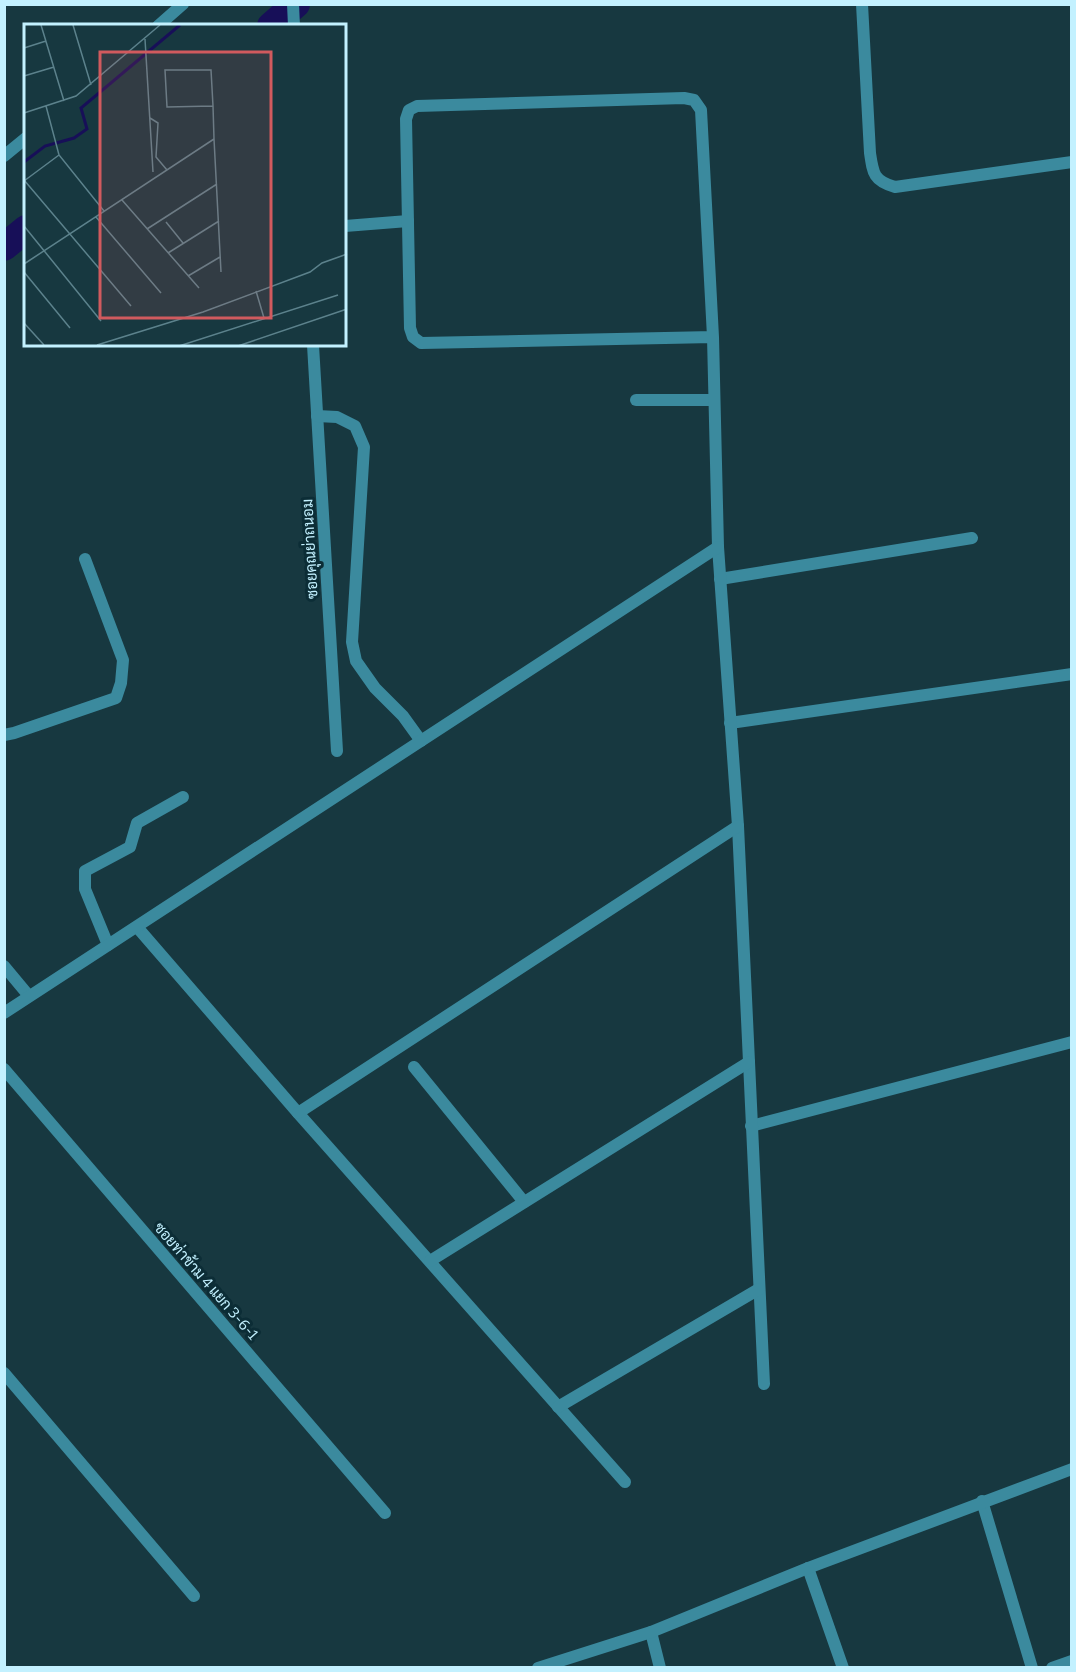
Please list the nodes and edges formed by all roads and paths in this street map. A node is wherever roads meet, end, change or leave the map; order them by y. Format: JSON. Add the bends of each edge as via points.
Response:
{"nodes":[{"id":1,"x":183,"y":4,"type":"edge"},
{"id":2,"x":292,"y":4,"type":"edge"},
{"id":3,"x":862,"y":4,"type":"edge"},
{"id":4,"x":160,"y":24,"type":"edge"},
{"id":5,"x":294,"y":24,"type":"edge"},
{"id":6,"x":24,"y":140,"type":"edge"},
{"id":7,"x":4,"y":156,"type":"edge"},
{"id":8,"x":1071,"y":162,"type":"edge"},
{"id":9,"x":408,"y":221,"type":"junction"},
{"id":10,"x":346,"y":226,"type":"edge"},
{"id":11,"x":713,"y":337,"type":"junction"},
{"id":12,"x":313,"y":346,"type":"edge"},
{"id":13,"x":636,"y":400,"type":"dead end"},
{"id":14,"x":714,"y":400,"type":"junction"},
{"id":15,"x":317,"y":416,"type":"junction"},
{"id":16,"x":972,"y":538,"type":"dead end"},
{"id":17,"x":718,"y":547,"type":"junction"},
{"id":18,"x":85,"y":559,"type":"dead end"},
{"id":19,"x":720,"y":579,"type":"junction"},
{"id":20,"x":1071,"y":674,"type":"edge"},
{"id":21,"x":730,"y":723,"type":"junction"},
{"id":22,"x":4,"y":735,"type":"edge"},
{"id":23,"x":421,"y":741,"type":"junction"},
{"id":24,"x":338,"y":751,"type":"dead end"},
{"id":25,"x":183,"y":797,"type":"dead end"},
{"id":26,"x":738,"y":826,"type":"junction"},
{"id":27,"x":137,"y":927,"type":"junction"},
{"id":28,"x":108,"y":945,"type":"junction"},
{"id":29,"x":4,"y":966,"type":"edge"},
{"id":30,"x":29,"y":996,"type":"junction"},
{"id":31,"x":4,"y":1013,"type":"edge"},
{"id":32,"x":1071,"y":1042,"type":"edge"},
{"id":33,"x":749,"y":1062,"type":"junction"},
{"id":34,"x":414,"y":1067,"type":"dead end"},
{"id":35,"x":4,"y":1069,"type":"edge"},
{"id":36,"x":298,"y":1113,"type":"junction"},
{"id":37,"x":752,"y":1126,"type":"junction"},
{"id":38,"x":524,"y":1202,"type":"junction"},
{"id":39,"x":430,"y":1261,"type":"junction"},
{"id":40,"x":759,"y":1289,"type":"junction"},
{"id":41,"x":4,"y":1373,"type":"edge"},
{"id":42,"x":764,"y":1384,"type":"dead end"},
{"id":43,"x":558,"y":1407,"type":"junction"},
{"id":44,"x":1071,"y":1469,"type":"edge"},
{"id":45,"x":625,"y":1482,"type":"dead end"},
{"id":46,"x":982,"y":1501,"type":"junction"},
{"id":47,"x":385,"y":1513,"type":"dead end"},
{"id":48,"x":808,"y":1568,"type":"junction"},
{"id":49,"x":194,"y":1596,"type":"dead end"},
{"id":50,"x":651,"y":1632,"type":"junction"},
{"id":51,"x":1071,"y":1661,"type":"edge"},
{"id":52,"x":538,"y":1668,"type":"edge"},
{"id":53,"x":660,"y":1668,"type":"edge"},
{"id":54,"x":843,"y":1668,"type":"edge"},
{"id":55,"x":1032,"y":1668,"type":"edge"},
{"id":56,"x":1052,"y":1668,"type":"edge"}],
"edges":[{"from":1,"to":4,"type":"street"},
{"from":2,"to":5,"type":"street"},
{"from":3,"to":8,"type":"street","via":[[870,153],[872,171],[880,182],[896,187]]},
{"from":6,"to":7,"type":"street"},
{"from":9,"to":10,"type":"street"},
{"from":9,"to":11,"type":"street","via":[[410,328],[421,343]]},
{"from":9,"to":11,"type":"street","via":[[406,119],[409,110],[417,106],[694,100],[701,110]]},
{"from":11,"to":14,"type":"street"},
{"from":12,"to":15,"type":"street","name":"ซอยคุณย่าถนอม"},
{"from":13,"to":14,"type":"street"},
{"from":14,"to":17,"type":"street"},
{"from":15,"to":23,"type":"street","via":[[337,417],[356,426],[364,447],[352,642],[356,661]]},
{"from":15,"to":24,"type":"street","name":"ซอยคุณย่าถนอม"},
{"from":16,"to":19,"type":"street"},
{"from":17,"to":19,"type":"street"},
{"from":17,"to":23,"type":"street"},
{"from":18,"to":22,"type":"street","via":[[123,660],[122,683],[116,698]]},
{"from":19,"to":21,"type":"street"},
{"from":20,"to":21,"type":"street"},
{"from":21,"to":26,"type":"street"},
{"from":23,"to":27,"type":"street"},
{"from":25,"to":28,"type":"street","via":[[137,823],[130,847],[85,871],[86,889]]},
{"from":26,"to":33,"type":"street"},
{"from":26,"to":36,"type":"street"},
{"from":27,"to":28,"type":"street"},
{"from":27,"to":36,"type":"street"},
{"from":28,"to":30,"type":"street"},
{"from":29,"to":30,"type":"street"},
{"from":30,"to":31,"type":"street"},
{"from":32,"to":37,"type":"street"},
{"from":33,"to":37,"type":"street"},
{"from":33,"to":38,"type":"street"},
{"from":34,"to":38,"type":"street"},
{"from":35,"to":47,"type":"street","name":"ซอยท่าข้าม 4 แยก 3-6-1"},
{"from":36,"to":39,"type":"street"},
{"from":37,"to":40,"type":"street"},
{"from":38,"to":39,"type":"street"},
{"from":39,"to":43,"type":"street"},
{"from":40,"to":42,"type":"street"},
{"from":40,"to":43,"type":"street"},
{"from":41,"to":49,"type":"street"},
{"from":43,"to":45,"type":"street"},
{"from":44,"to":46,"type":"street"},
{"from":46,"to":48,"type":"street"},
{"from":46,"to":55,"type":"street"},
{"from":48,"to":50,"type":"street"},
{"from":48,"to":54,"type":"street"},
{"from":50,"to":52,"type":"street"},
{"from":50,"to":53,"type":"street"},
{"from":51,"to":56,"type":"street"}]}
